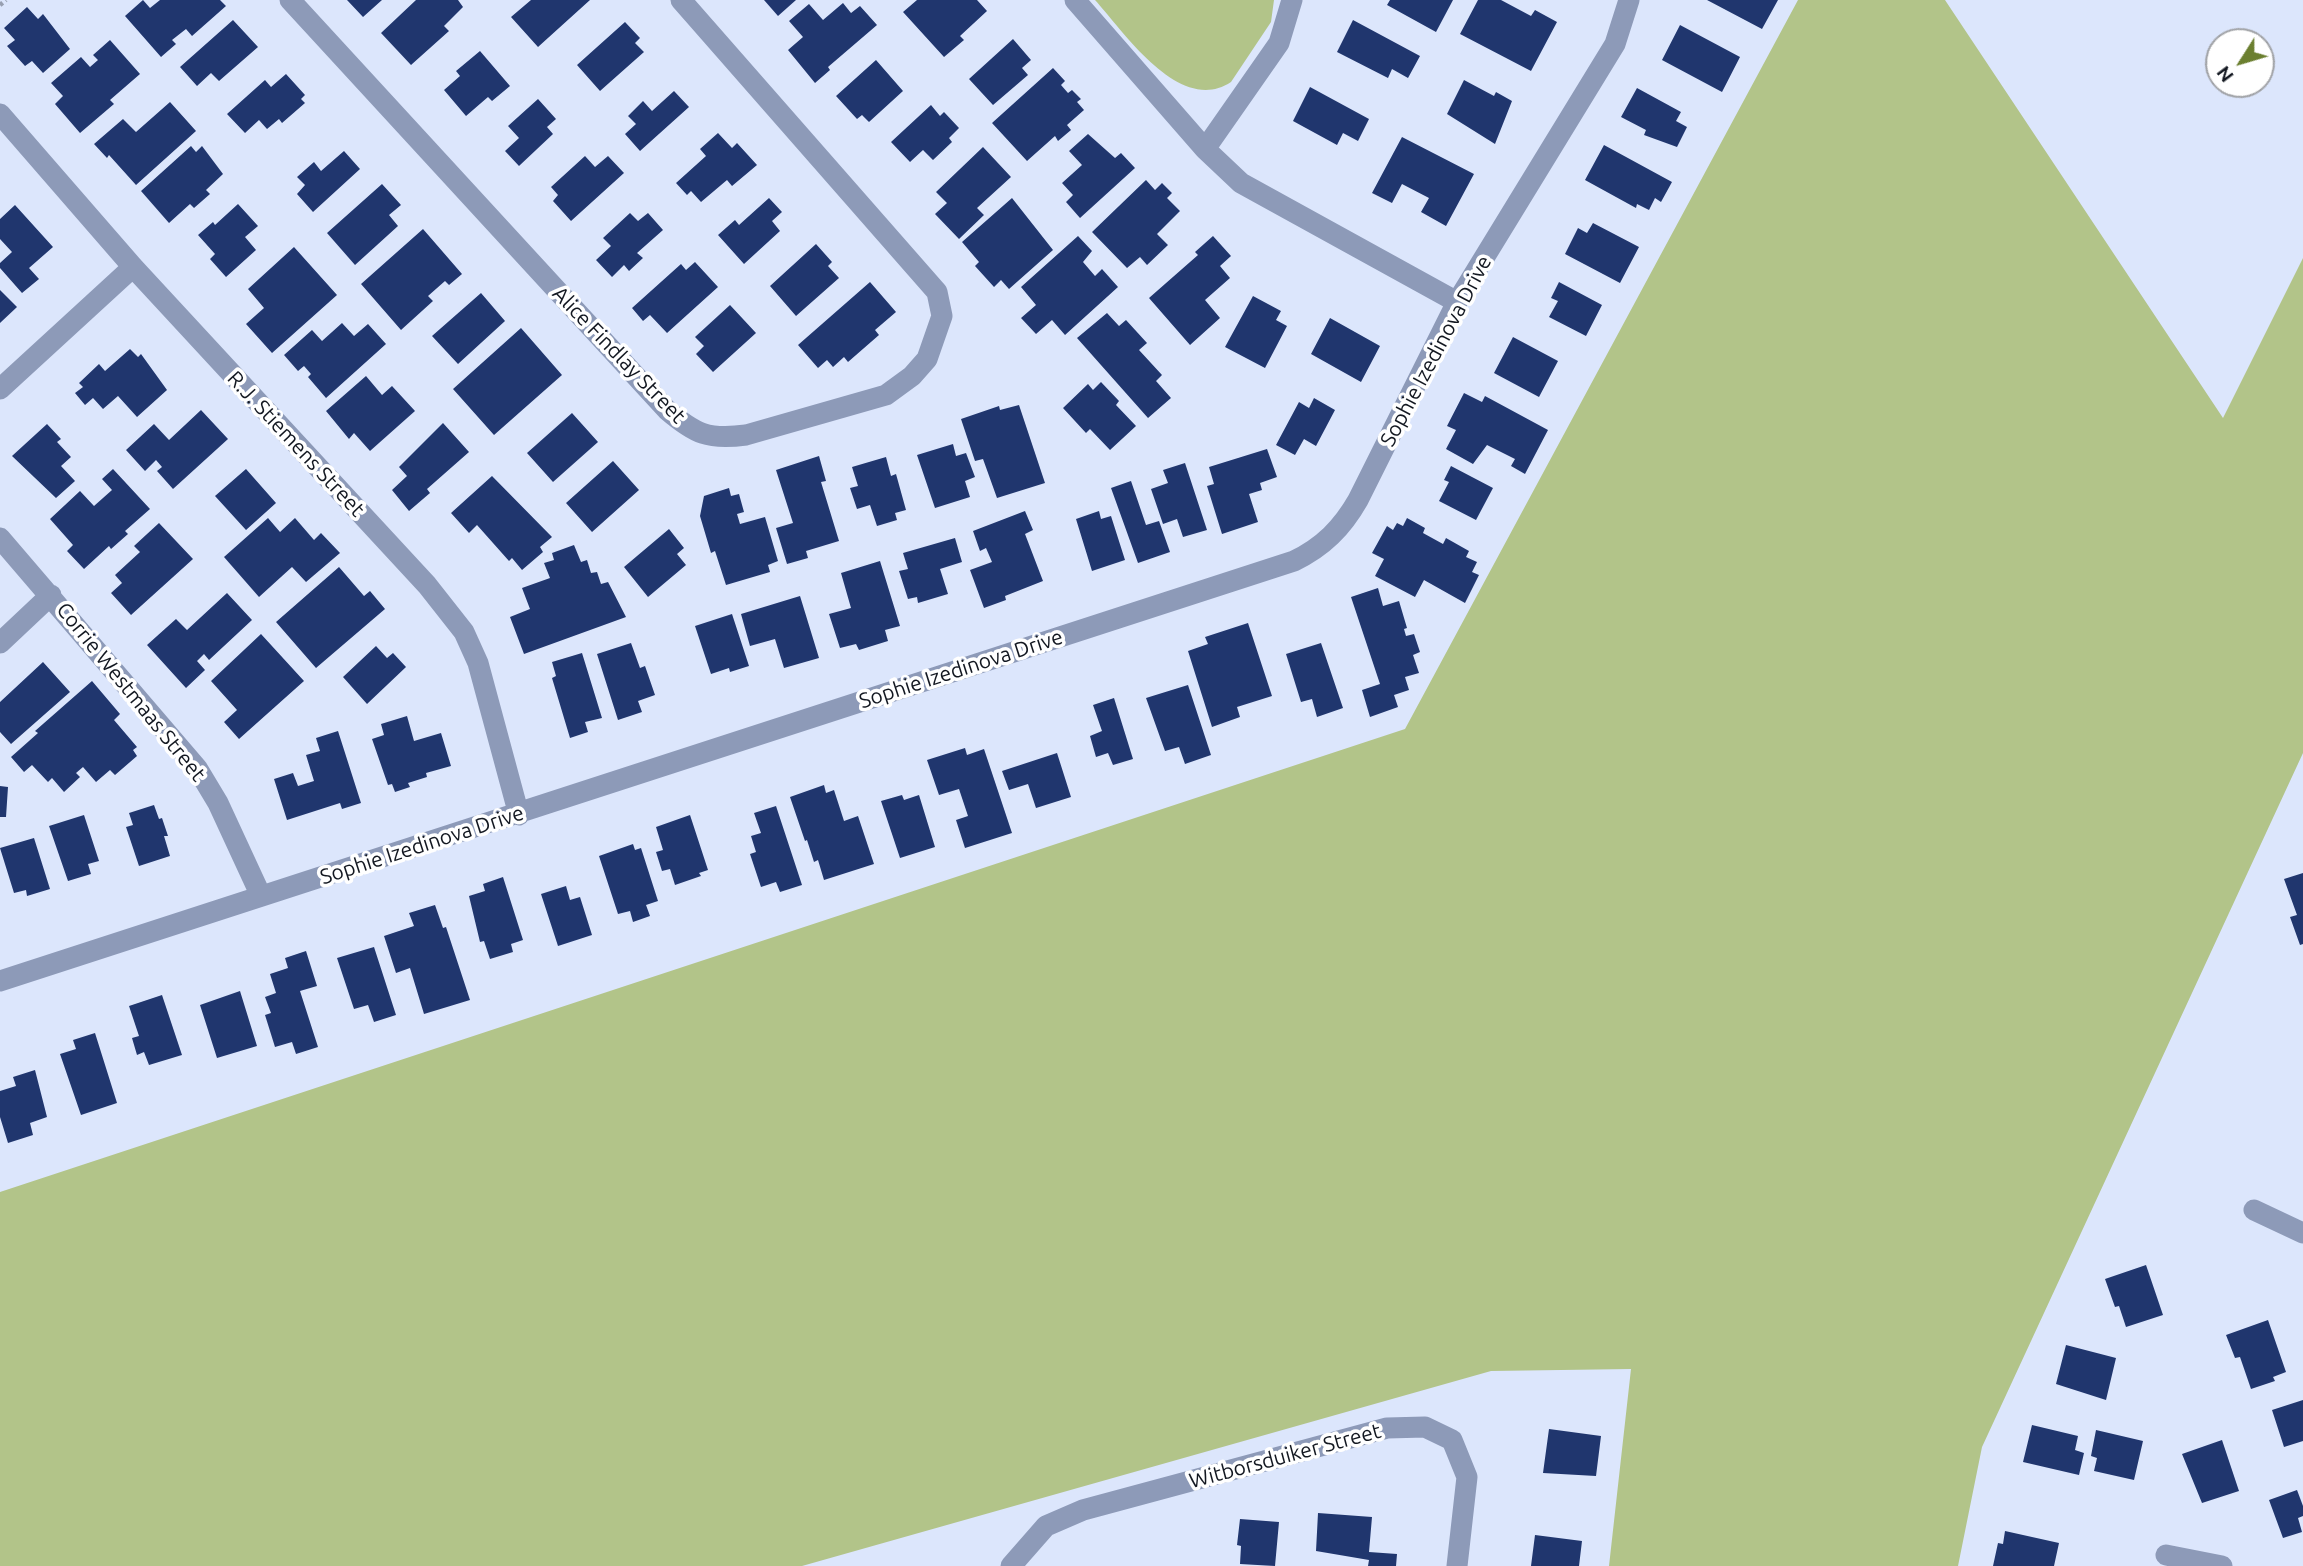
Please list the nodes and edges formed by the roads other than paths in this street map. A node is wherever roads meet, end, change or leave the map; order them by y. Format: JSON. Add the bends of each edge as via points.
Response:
{"nodes":[{"id":1,"x":290,"y":0,"type":"edge"},
{"id":2,"x":681,"y":0,"type":"edge"},
{"id":3,"x":1075,"y":0,"type":"edge"},
{"id":4,"x":1292,"y":0,"type":"edge"},
{"id":5,"x":1629,"y":0,"type":"edge"},
{"id":6,"x":0,"y":114,"type":"edge"},
{"id":7,"x":1205,"y":149,"type":"junction"},
{"id":8,"x":133,"y":267,"type":"junction"},
{"id":9,"x":1457,"y":302,"type":"junction"},
{"id":10,"x":0,"y":389,"type":"edge"},
{"id":11,"x":0,"y":538,"type":"edge"},
{"id":12,"x":51,"y":595,"type":"junction"},
{"id":13,"x":0,"y":643,"type":"edge"},
{"id":14,"x":519,"y":815,"type":"junction"},
{"id":15,"x":261,"y":896,"type":"junction"},
{"id":16,"x":0,"y":981,"type":"edge"},
{"id":17,"x":2254,"y":1210,"type":"dead end"},
{"id":18,"x":2303,"y":1233,"type":"edge"},
{"id":19,"x":2166,"y":1555,"type":"dead end"},
{"id":20,"x":1011,"y":1566,"type":"edge"},
{"id":21,"x":1457,"y":1566,"type":"edge"},
{"id":22,"x":2222,"y":1566,"type":"edge"}],
"edges":[{"from":1,"to":2,"type":"street","name":"Alice Findlay Street","via":[[687,427],[707,436],[746,435],[886,396],[927,359],[942,316],[937,292]]},
{"from":3,"to":7,"type":"street"},
{"from":4,"to":7,"type":"street","via":[[1279,43]]},
{"from":5,"to":9,"type":"street","name":"Sophie Izedinova Drive","via":[[1615,44]]},
{"from":6,"to":8,"type":"street","name":"R.J. Stiemens Street"},
{"from":7,"to":9,"type":"street","via":[[1241,183]]},
{"from":8,"to":10,"type":"street"},
{"from":8,"to":14,"type":"street","name":"R.J. Stiemens Street","via":[[427,585],[464,632],[478,663]]},
{"from":9,"to":14,"type":"street","name":"Sophie Izedinova Drive","via":[[1358,500],[1342,525],[1316,550]]},
{"from":11,"to":12,"type":"street","name":"Corrie Westmaas Street"},
{"from":12,"to":13,"type":"street"},
{"from":12,"to":15,"type":"street","name":"Corrie Westmaas Street","via":[[197,768]]},
{"from":14,"to":15,"type":"street","name":"Sophie Izedinova Drive"},
{"from":15,"to":16,"type":"street","name":"Sophie Izedinova Drive"},
{"from":17,"to":18,"type":"street"},
{"from":19,"to":22,"type":"street"},
{"from":20,"to":21,"type":"street","name":"Witborsduiker Street","via":[[1046,1527],[1083,1510],[1387,1428],[1425,1427],[1452,1440],[1467,1478]]}]}
